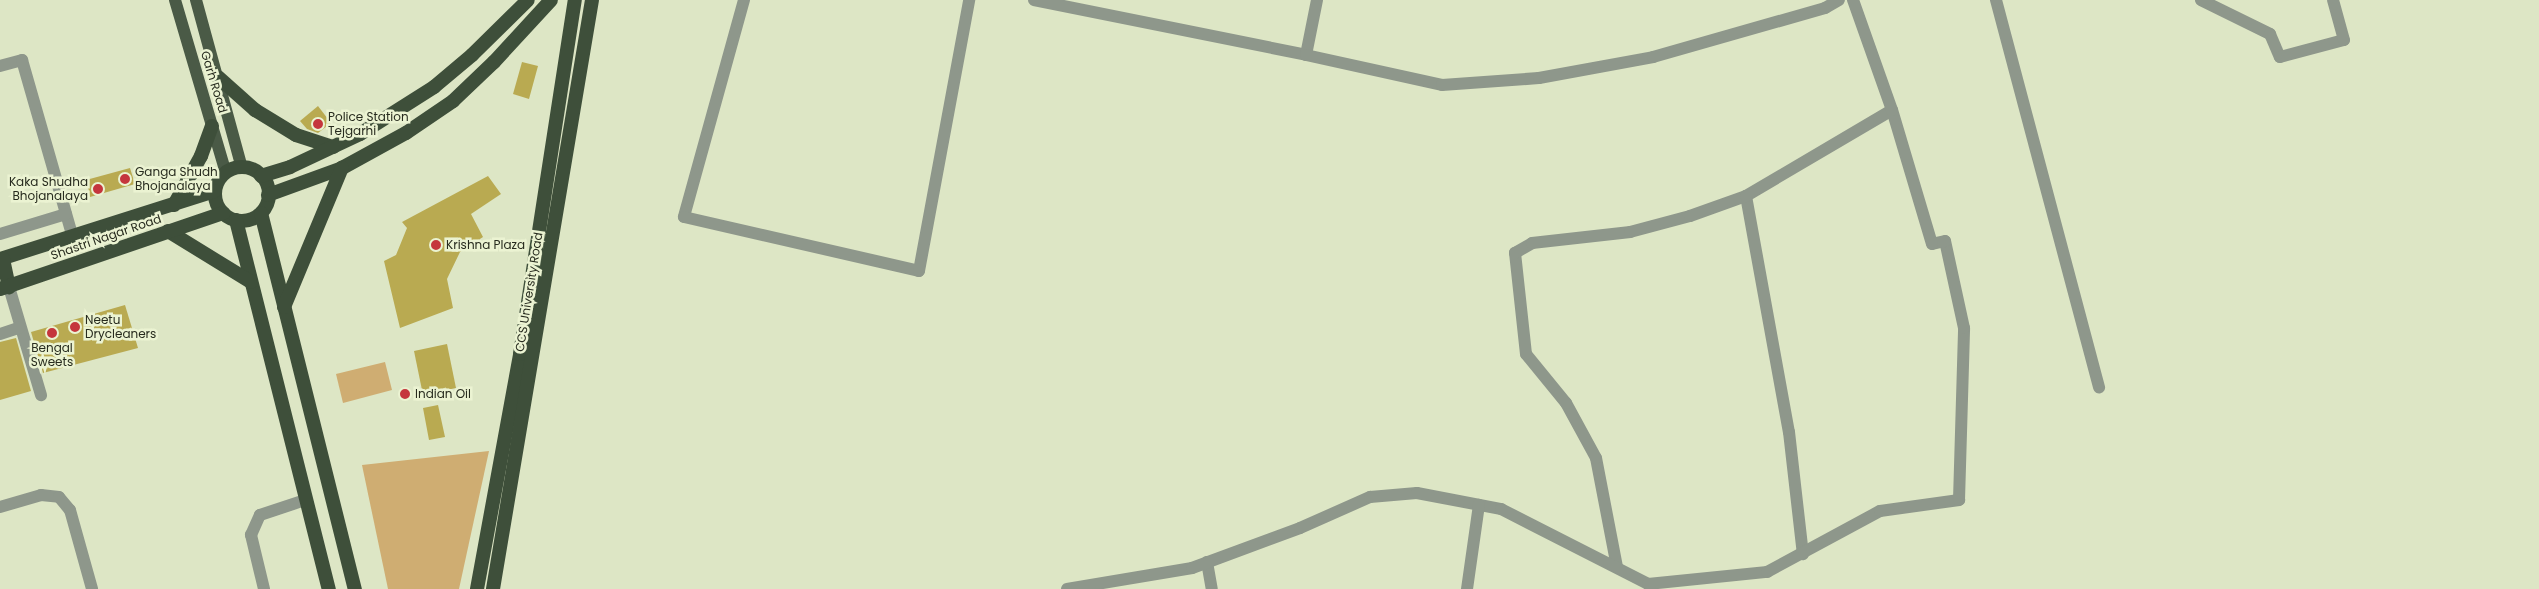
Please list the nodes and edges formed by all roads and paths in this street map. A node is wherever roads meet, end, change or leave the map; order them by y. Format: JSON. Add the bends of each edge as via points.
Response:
{"nodes":[{"id":1,"x":175,"y":0,"type":"edge"},
{"id":2,"x":196,"y":0,"type":"edge"},
{"id":3,"x":528,"y":0,"type":"edge"},
{"id":4,"x":551,"y":0,"type":"edge"},
{"id":5,"x":575,"y":0,"type":"edge"},
{"id":6,"x":592,"y":0,"type":"edge"},
{"id":7,"x":744,"y":0,"type":"edge"},
{"id":8,"x":969,"y":0,"type":"edge"},
{"id":9,"x":1034,"y":0,"type":"edge"},
{"id":10,"x":1317,"y":0,"type":"edge"},
{"id":11,"x":1839,"y":0,"type":"edge"},
{"id":12,"x":1853,"y":0,"type":"edge"},
{"id":13,"x":1996,"y":0,"type":"edge"},
{"id":14,"x":2202,"y":0,"type":"edge"},
{"id":15,"x":2333,"y":0,"type":"edge"},
{"id":16,"x":1826,"y":4,"type":"edge"},
{"id":17,"x":1306,"y":55,"type":"junction"},
{"id":18,"x":0,"y":66,"type":"edge"},
{"id":19,"x":218,"y":77,"type":"junction"},
{"id":20,"x":1892,"y":110,"type":"junction"},
{"id":21,"x":212,"y":126,"type":"junction"},
{"id":22,"x":333,"y":147,"type":"junction"},
{"id":23,"x":242,"y":168,"type":"junction"},
{"id":24,"x":342,"y":168,"type":"junction"},
{"id":25,"x":226,"y":173,"type":"junction"},
{"id":26,"x":261,"y":176,"type":"junction"},
{"id":27,"x":216,"y":191,"type":"junction"},
{"id":28,"x":268,"y":195,"type":"junction"},
{"id":29,"x":1746,"y":196,"type":"junction"},
{"id":30,"x":174,"y":205,"type":"junction"},
{"id":31,"x":223,"y":213,"type":"junction"},
{"id":32,"x":260,"y":213,"type":"junction"},
{"id":33,"x":66,"y":214,"type":"junction"},
{"id":34,"x":236,"y":220,"type":"junction"},
{"id":35,"x":168,"y":232,"type":"junction"},
{"id":36,"x":0,"y":234,"type":"edge"},
{"id":37,"x":73,"y":238,"type":"junction"},
{"id":38,"x":1,"y":259,"type":"edge"},
{"id":39,"x":252,"y":282,"type":"junction"},
{"id":40,"x":4,"y":288,"type":"edge"},
{"id":41,"x":284,"y":307,"type":"junction"},
{"id":42,"x":19,"y":328,"type":"junction"},
{"id":43,"x":0,"y":334,"type":"edge"},
{"id":44,"x":527,"y":356,"type":"junction"},
{"id":45,"x":2099,"y":388,"type":"dead end"},
{"id":46,"x":42,"y":395,"type":"dead end"},
{"id":47,"x":305,"y":500,"type":"junction"},
{"id":48,"x":1479,"y":505,"type":"junction"},
{"id":49,"x":0,"y":507,"type":"edge"},
{"id":50,"x":1802,"y":554,"type":"junction"},
{"id":51,"x":1207,"y":562,"type":"junction"},
{"id":52,"x":1617,"y":567,"type":"junction"},
{"id":53,"x":92,"y":589,"type":"edge"},
{"id":54,"x":264,"y":589,"type":"edge"},
{"id":55,"x":329,"y":589,"type":"edge"},
{"id":56,"x":355,"y":589,"type":"edge"},
{"id":57,"x":477,"y":589,"type":"edge"},
{"id":58,"x":493,"y":589,"type":"edge"},
{"id":59,"x":1067,"y":589,"type":"edge"},
{"id":60,"x":1212,"y":589,"type":"edge"},
{"id":61,"x":1467,"y":589,"type":"edge"}],
"edges":[{"from":1,"to":21,"type":"main road","name":"Garh Road"},
{"from":2,"to":19,"type":"main road","name":"Garh Road"},
{"from":3,"to":22,"type":"highway","via":[[434,87],[360,134]]},
{"from":4,"to":24,"type":"highway","via":[[453,101],[406,133]]},
{"from":5,"to":44,"type":"highway","name":"CCS University Road"},
{"from":6,"to":44,"type":"highway","name":"CCS University Road"},
{"from":7,"to":8,"type":"street","via":[[684,217],[919,271]]},
{"from":9,"to":17,"type":"street"},
{"from":10,"to":17,"type":"street"},
{"from":11,"to":16,"type":"street"},
{"from":12,"to":20,"type":"street"},
{"from":13,"to":45,"type":"street"},
{"from":14,"to":15,"type":"street","via":[[2270,34],[2280,57],[2344,40]]},
{"from":16,"to":17,"type":"street","via":[[1653,57],[1539,78],[1442,85]]},
{"from":18,"to":33,"type":"street","via":[[22,60]]},
{"from":19,"to":22,"type":"highway","via":[[255,110],[296,135]]},
{"from":19,"to":23,"type":"main road","name":"Garh Road"},
{"from":20,"to":29,"type":"street"},
{"from":20,"to":50,"type":"street","via":[[1932,244],[1945,241],[1964,328],[1959,500],[1880,511]]},
{"from":21,"to":25,"type":"main road","name":"Garh Road"},
{"from":21,"to":30,"type":"highway","via":[[201,156]]},
{"from":22,"to":26,"type":"highway"},
{"from":23,"to":25,"type":"highway"},
{"from":23,"to":26,"type":"highway"},
{"from":24,"to":28,"type":"highway"},
{"from":24,"to":41,"type":"highway"},
{"from":25,"to":27,"type":"highway"},
{"from":26,"to":28,"type":"highway"},
{"from":27,"to":30,"type":"highway"},
{"from":27,"to":31,"type":"highway","via":[[217,203]]},
{"from":28,"to":32,"type":"highway"},
{"from":29,"to":50,"type":"street","via":[[1789,432]]},
{"from":29,"to":52,"type":"street","via":[[1690,216],[1630,232],[1532,243],[1515,253],[1526,354],[1566,403],[1596,458]]},
{"from":30,"to":37,"type":"highway"},
{"from":31,"to":34,"type":"highway"},
{"from":31,"to":35,"type":"highway","name":"Shastri Nagar Road"},
{"from":32,"to":34,"type":"highway","via":[[246,221]]},
{"from":32,"to":41,"type":"highway"},
{"from":33,"to":36,"type":"street"},
{"from":33,"to":37,"type":"street"},
{"from":34,"to":39,"type":"highway"},
{"from":35,"to":39,"type":"highway"},
{"from":35,"to":40,"type":"highway","name":"Shastri Nagar Road"},
{"from":37,"to":38,"type":"highway"},
{"from":38,"to":40,"type":"highway"},
{"from":39,"to":47,"type":"highway"},
{"from":40,"to":42,"type":"street"},
{"from":41,"to":56,"type":"highway"},
{"from":42,"to":43,"type":"street"},
{"from":42,"to":46,"type":"street"},
{"from":44,"to":57,"type":"highway","name":"CCS University Road"},
{"from":44,"to":58,"type":"highway","name":"CCS University Road"},
{"from":47,"to":54,"type":"street","via":[[260,515],[251,536]]},
{"from":47,"to":55,"type":"highway"},
{"from":48,"to":51,"type":"street","via":[[1417,493],[1370,497],[1300,528]]},
{"from":48,"to":52,"type":"street","via":[[1500,510]]},
{"from":48,"to":61,"type":"street"},
{"from":49,"to":53,"type":"street","via":[[41,495],[59,497],[70,510]]},
{"from":50,"to":52,"type":"street","via":[[1767,572],[1648,584]]},
{"from":51,"to":59,"type":"street","via":[[1192,568]]},
{"from":51,"to":60,"type":"street"}]}
